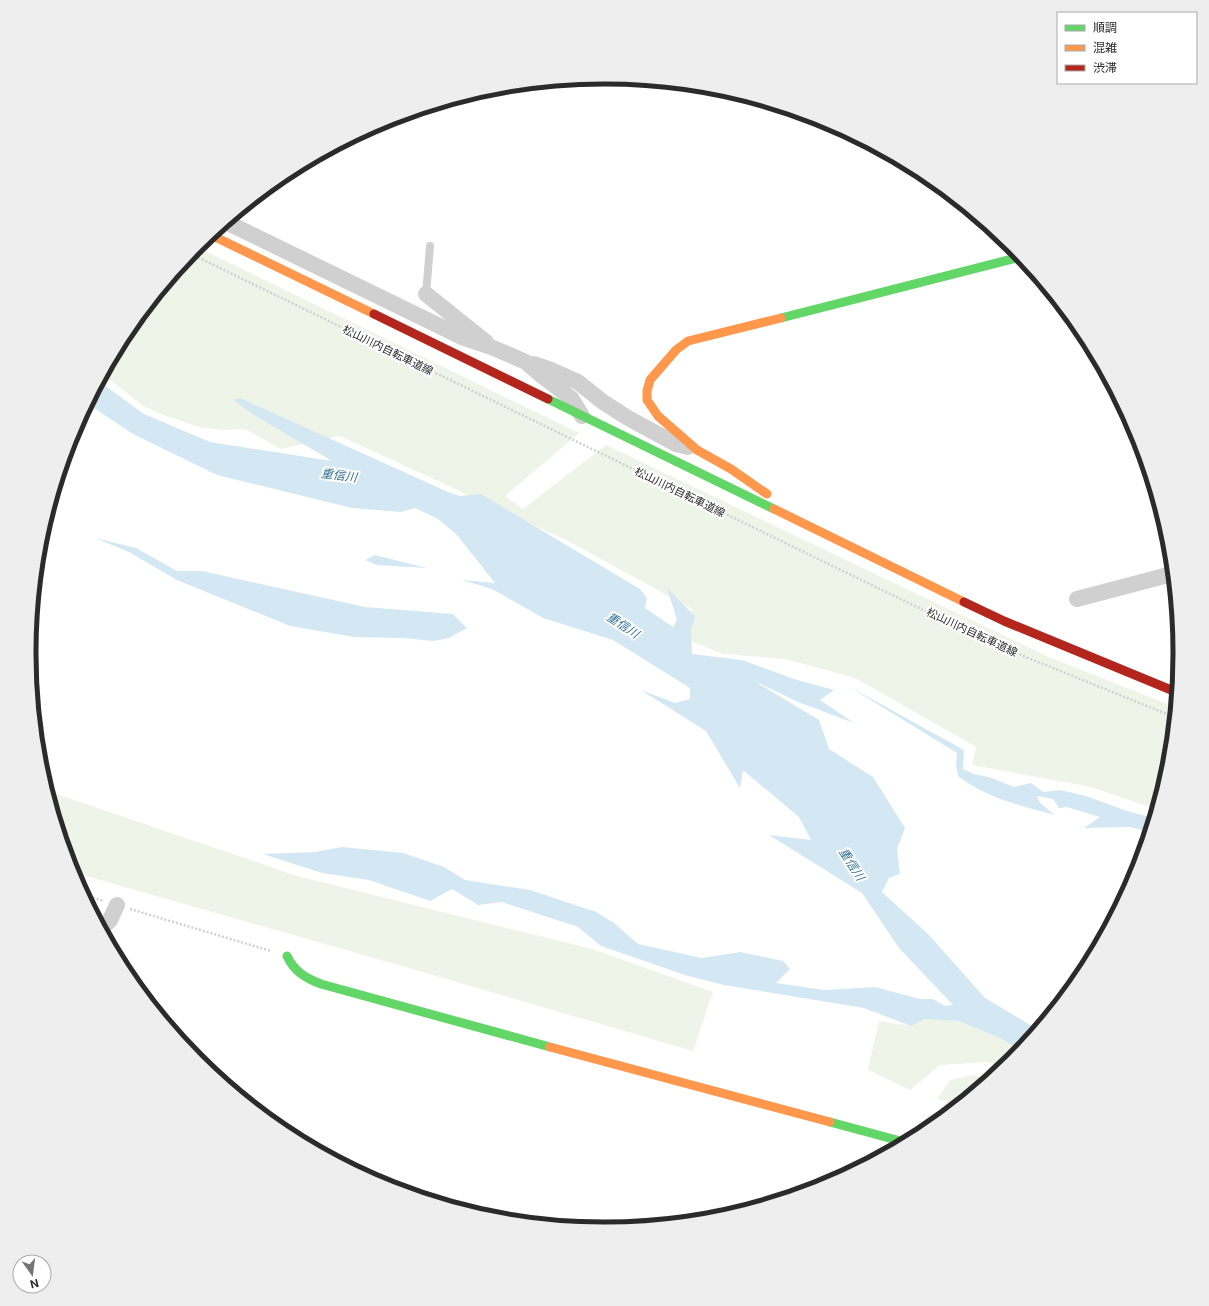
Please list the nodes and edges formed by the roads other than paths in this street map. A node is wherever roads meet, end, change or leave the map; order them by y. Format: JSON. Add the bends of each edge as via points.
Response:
{"nodes":[{"id":1,"x":232,"y":225,"type":"edge"},
{"id":2,"x":217,"y":238,"type":"edge"},
{"id":3,"x":430,"y":246,"type":"dead end"},
{"id":4,"x":1013,"y":259,"type":"edge"},
{"id":5,"x":426,"y":294,"type":"joint"},
{"id":6,"x":491,"y":347,"type":"junction"},
{"id":7,"x":526,"y":362,"type":"junction"},
{"id":8,"x":582,"y":416,"type":"junction"},
{"id":9,"x":697,"y":450,"type":"junction"},
{"id":10,"x":794,"y":519,"type":"junction"},
{"id":11,"x":1167,"y":575,"type":"edge"},
{"id":12,"x":1077,"y":599,"type":"dead end"},
{"id":13,"x":1172,"y":690,"type":"edge"},
{"id":14,"x":117,"y":905,"type":"dead end"},
{"id":15,"x":106,"y":924,"type":"edge"},
{"id":16,"x":287,"y":956,"type":"dead end"},
{"id":17,"x":897,"y":1140,"type":"edge"}],
"edges":[{"from":1,"to":6,"type":"street","via":[[464,338]]},
{"from":2,"to":8,"type":"street"},
{"from":3,"to":5,"type":"lane"},
{"from":4,"to":9,"type":"street","via":[[688,341],[676,350],[650,380],[647,400],[658,416]]},
{"from":5,"to":6,"type":"street"},
{"from":6,"to":7,"type":"street"},
{"from":7,"to":8,"type":"street","via":[[571,398]]},
{"from":7,"to":9,"type":"street","via":[[578,382],[628,418],[676,444]]},
{"from":8,"to":10,"type":"street"},
{"from":9,"to":10,"type":"street","via":[[769,495]]},
{"from":10,"to":13,"type":"street","via":[[1004,621]]},
{"from":11,"to":12,"type":"street"},
{"from":14,"to":15,"type":"street"},
{"from":16,"to":17,"type":"street","via":[[296,971],[320,984],[336,989]]}]}
